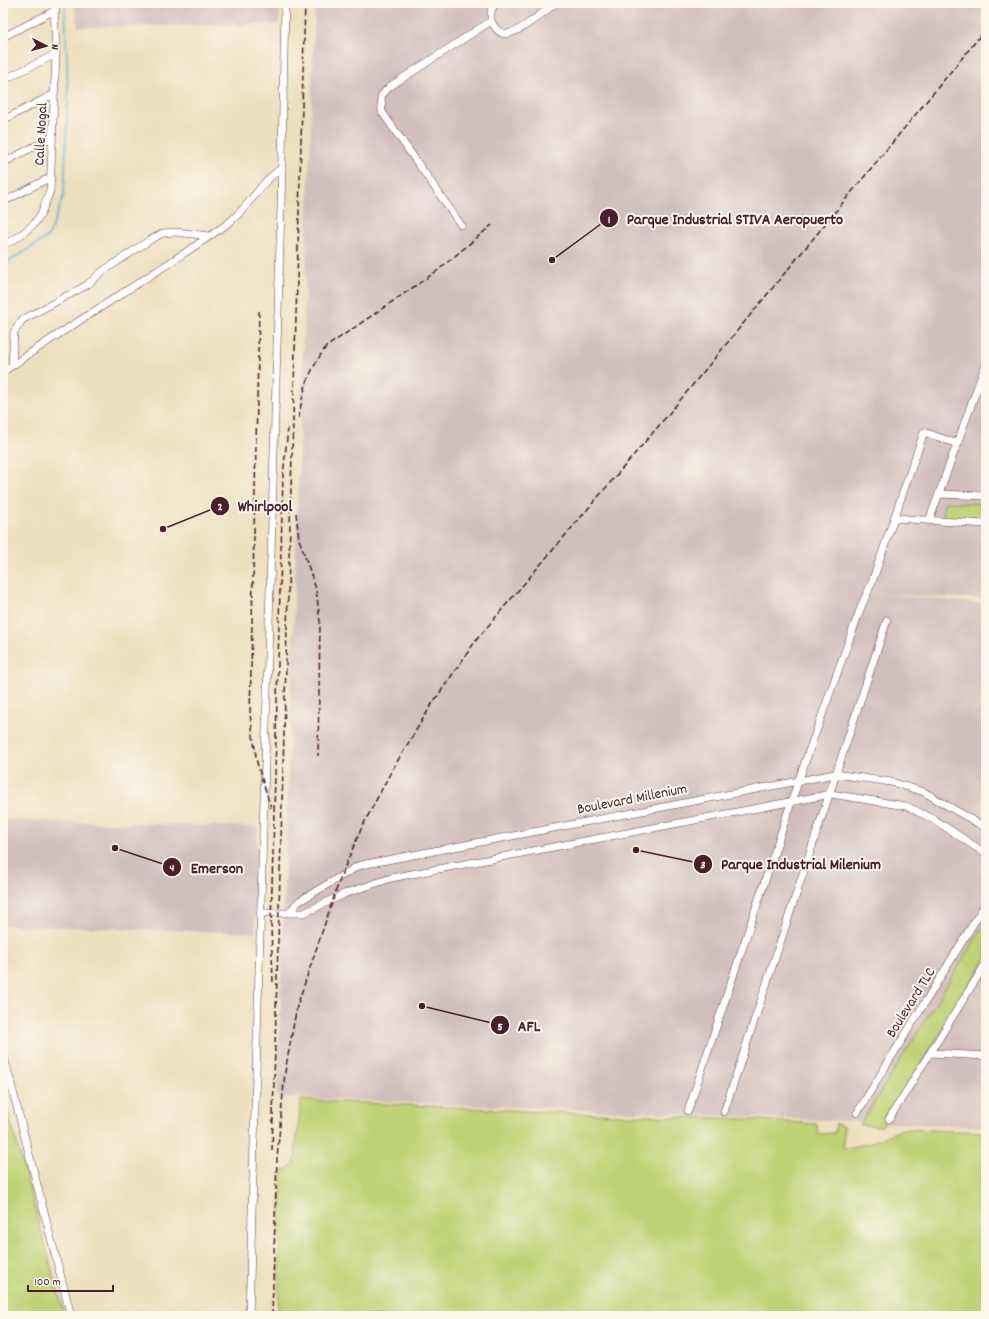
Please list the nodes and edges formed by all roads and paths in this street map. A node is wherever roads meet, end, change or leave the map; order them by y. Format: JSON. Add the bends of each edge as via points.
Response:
{"nodes":[{"id":1,"x":285,"y":3,"type":"edge"},
{"id":2,"x":495,"y":3,"type":"edge"},
{"id":3,"x":556,"y":3,"type":"edge"},
{"id":4,"x":55,"y":6,"type":"edge"},
{"id":5,"x":492,"y":24,"type":"junction"},
{"id":6,"x":3,"y":37,"type":"edge"},
{"id":7,"x":56,"y":54,"type":"junction"},
{"id":8,"x":3,"y":80,"type":"edge"},
{"id":9,"x":54,"y":94,"type":"junction"},
{"id":10,"x":3,"y":120,"type":"edge"},
{"id":11,"x":52,"y":137,"type":"junction"},
{"id":12,"x":3,"y":163,"type":"edge"},
{"id":13,"x":282,"y":168,"type":"junction"},
{"id":14,"x":51,"y":177,"type":"junction"},
{"id":15,"x":3,"y":202,"type":"edge"},
{"id":16,"x":461,"y":225,"type":"dead end"},
{"id":17,"x":209,"y":236,"type":"junction"},
{"id":18,"x":3,"y":245,"type":"edge"},
{"id":19,"x":986,"y":364,"type":"edge"},
{"id":20,"x":12,"y":365,"type":"junction"},
{"id":21,"x":3,"y":372,"type":"edge"},
{"id":22,"x":958,"y":444,"type":"junction"},
{"id":23,"x":940,"y":494,"type":"junction"},
{"id":24,"x":986,"y":496,"type":"edge"},
{"id":25,"x":894,"y":518,"type":"junction"},
{"id":26,"x":929,"y":521,"type":"junction"},
{"id":27,"x":986,"y":524,"type":"edge"},
{"id":28,"x":887,"y":620,"type":"dead end"},
{"id":29,"x":836,"y":774,"type":"junction"},
{"id":30,"x":799,"y":780,"type":"junction"},
{"id":31,"x":831,"y":794,"type":"junction"},
{"id":32,"x":793,"y":800,"type":"junction"},
{"id":33,"x":986,"y":828,"type":"edge"},
{"id":34,"x":986,"y":854,"type":"edge"},
{"id":35,"x":986,"y":904,"type":"edge"},
{"id":36,"x":261,"y":913,"type":"junction"},
{"id":37,"x":289,"y":913,"type":"junction"},
{"id":38,"x":986,"y":963,"type":"edge"},
{"id":39,"x":3,"y":1053,"type":"edge"},
{"id":40,"x":932,"y":1053,"type":"junction"},
{"id":41,"x":986,"y":1056,"type":"edge"},
{"id":42,"x":688,"y":1111,"type":"dead end"},
{"id":43,"x":724,"y":1112,"type":"dead end"},
{"id":44,"x":856,"y":1113,"type":"dead end"},
{"id":45,"x":889,"y":1120,"type":"dead end"},
{"id":46,"x":71,"y":1316,"type":"edge"},
{"id":47,"x":249,"y":1316,"type":"edge"}],
"edges":[{"from":1,"to":13,"type":"street"},
{"from":2,"to":5,"type":"street","via":[[491,11]]},
{"from":3,"to":5,"type":"street","via":[[517,31],[502,33]]},
{"from":4,"to":6,"type":"street"},
{"from":4,"to":7,"type":"street","name":"Calle Nogal"},
{"from":5,"to":16,"type":"street","via":[[389,87],[381,96],[382,112]]},
{"from":7,"to":8,"type":"street"},
{"from":7,"to":9,"type":"street","name":"Calle Nogal"},
{"from":9,"to":10,"type":"street"},
{"from":9,"to":11,"type":"street","name":"Calle Nogal"},
{"from":11,"to":12,"type":"street"},
{"from":11,"to":14,"type":"street","name":"Calle Nogal"},
{"from":13,"to":17,"type":"street","via":[[265,180],[237,217]]},
{"from":13,"to":36,"type":"street"},
{"from":14,"to":15,"type":"street"},
{"from":14,"to":18,"type":"street","name":"Calle Nogal","via":[[50,191],[41,214],[26,232]]},
{"from":17,"to":20,"type":"street"},
{"from":17,"to":20,"type":"street","via":[[163,233],[103,271],[86,285],[22,320],[14,332]]},
{"from":19,"to":22,"type":"street"},
{"from":20,"to":21,"type":"street"},
{"from":22,"to":23,"type":"street"},
{"from":22,"to":25,"type":"street","via":[[924,432]]},
{"from":23,"to":24,"type":"street"},
{"from":23,"to":26,"type":"street"},
{"from":25,"to":26,"type":"street"},
{"from":25,"to":30,"type":"street"},
{"from":26,"to":27,"type":"street"},
{"from":28,"to":29,"type":"street"},
{"from":29,"to":30,"type":"street","name":"Boulevard Millenium"},
{"from":29,"to":31,"type":"street"},
{"from":29,"to":33,"type":"street","name":"Boulevard Millenium","via":[[891,782],[924,792]]},
{"from":30,"to":32,"type":"street"},
{"from":30,"to":37,"type":"street","name":"Boulevard Millenium","via":[[358,866],[298,902]]},
{"from":31,"to":32,"type":"street"},
{"from":31,"to":34,"type":"street","via":[[906,806],[935,820]]},
{"from":31,"to":43,"type":"street"},
{"from":32,"to":37,"type":"street","via":[[391,878],[344,894],[304,912]]},
{"from":32,"to":42,"type":"street"},
{"from":35,"to":44,"type":"street","name":"Boulevard TLC"},
{"from":36,"to":37,"type":"street"},
{"from":36,"to":47,"type":"street"},
{"from":38,"to":40,"type":"street"},
{"from":39,"to":46,"type":"street"},
{"from":40,"to":41,"type":"street"},
{"from":40,"to":45,"type":"street"}]}
